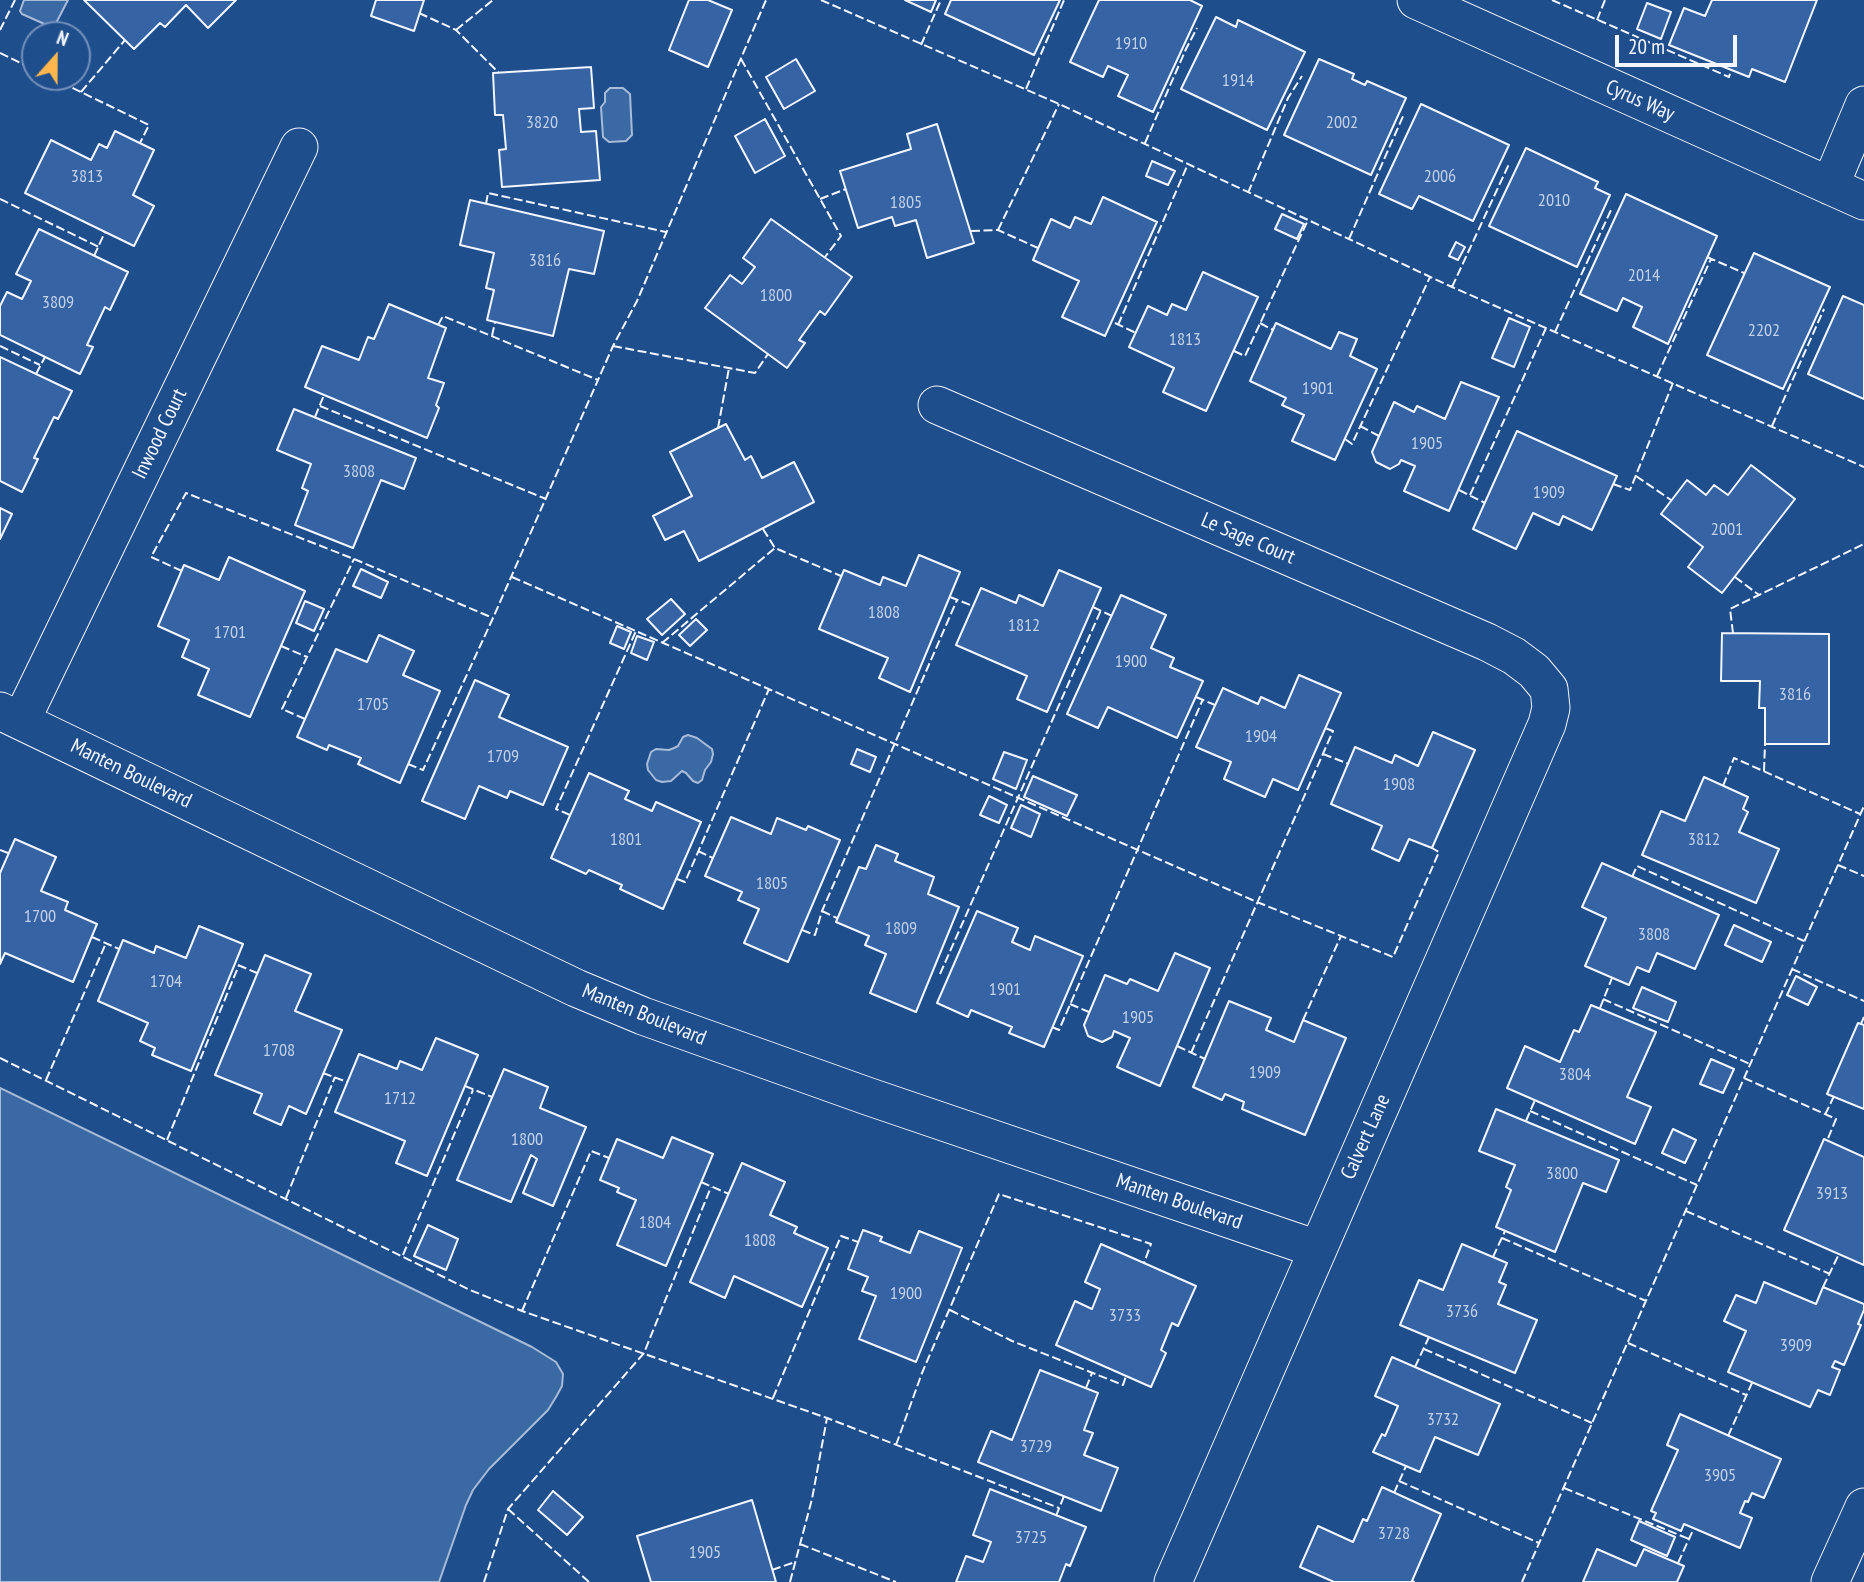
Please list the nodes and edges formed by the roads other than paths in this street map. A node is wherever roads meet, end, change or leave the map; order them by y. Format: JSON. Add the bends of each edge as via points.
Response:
{"nodes":[{"id":1,"x":1416,"y":0,"type":"edge"},
{"id":2,"x":1864,"y":105,"type":"edge"},
{"id":3,"x":299,"y":146,"type":"dead end"},
{"id":4,"x":1830,"y":186,"type":"junction"},
{"id":5,"x":1864,"y":201,"type":"edge"},
{"id":6,"x":937,"y":405,"type":"dead end"},
{"id":7,"x":1549,"y":689,"type":"joint"},
{"id":8,"x":11,"y":716,"type":"edge"},
{"id":9,"x":1317,"y":1249,"type":"junction"},
{"id":10,"x":1864,"y":1507,"type":"edge"},
{"id":11,"x":1173,"y":1582,"type":"edge"},
{"id":12,"x":1830,"y":1582,"type":"edge"}],
"edges":[{"from":1,"to":4,"type":"street","name":"Cyrus Way"},
{"from":2,"to":4,"type":"street"},
{"from":3,"to":8,"type":"street","name":"Inwood Court"},
{"from":4,"to":5,"type":"street","name":"Cyrus Way"},
{"from":6,"to":7,"type":"street","name":"Le Sage Court","via":[[1487,642],[1534,671]]},
{"from":7,"to":9,"type":"street","name":"Calvert Lane","via":[[1547,724]]},
{"from":8,"to":9,"type":"street","name":"Manten Boulevard","via":[[643,1016]]},
{"from":9,"to":11,"type":"street","name":"Calvert Lane"},
{"from":10,"to":12,"type":"street"}]}
